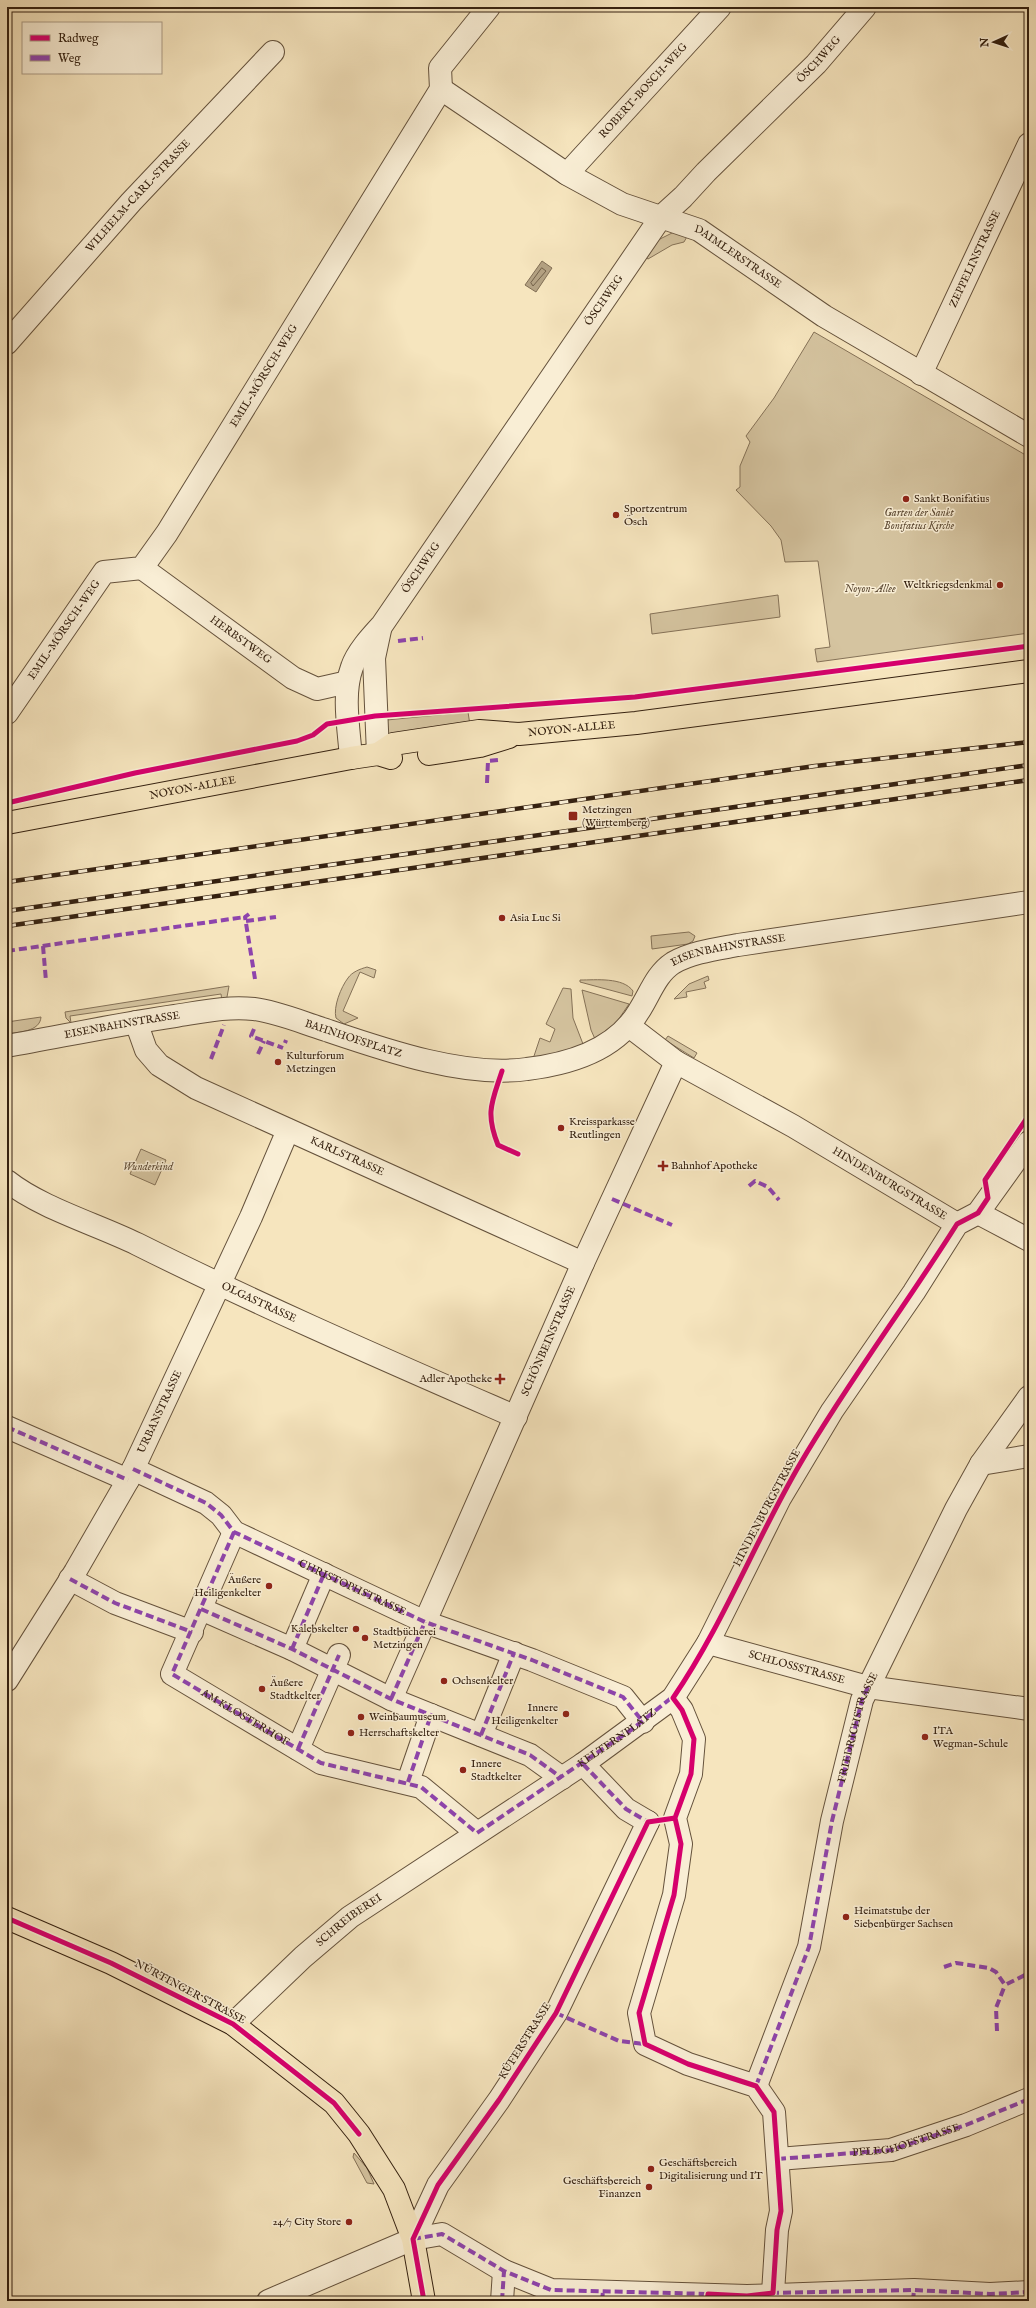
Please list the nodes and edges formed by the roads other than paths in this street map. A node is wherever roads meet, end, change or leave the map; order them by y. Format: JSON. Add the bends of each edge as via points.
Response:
{"nodes":[{"id":1,"x":489,"y":7,"type":"edge"},
{"id":2,"x":720,"y":7,"type":"edge"},
{"id":3,"x":865,"y":7,"type":"edge"},
{"id":4,"x":273,"y":52,"type":"dead end"},
{"id":5,"x":441,"y":89,"type":"junction"},
{"id":6,"x":1029,"y":144,"type":"edge"},
{"id":7,"x":567,"y":174,"type":"junction"},
{"id":8,"x":661,"y":217,"type":"junction"},
{"id":9,"x":7,"y":343,"type":"edge"},
{"id":10,"x":921,"y":374,"type":"junction"},
{"id":11,"x":1029,"y":436,"type":"edge"},
{"id":12,"x":142,"y":568,"type":"junction"},
{"id":13,"x":382,"y":625,"type":"junction"},
{"id":14,"x":1029,"y":671,"type":"edge"},
{"id":15,"x":348,"y":682,"type":"junction"},
{"id":16,"x":7,"y":713,"type":"edge"},
{"id":17,"x":378,"y":754,"type":"junction"},
{"id":18,"x":350,"y":758,"type":"junction"},
{"id":19,"x":7,"y":823,"type":"edge"},
{"id":20,"x":1029,"y":902,"type":"edge"},
{"id":21,"x":238,"y":1008,"type":"joint"},
{"id":22,"x":136,"y":1022,"type":"junction"},
{"id":23,"x":629,"y":1026,"type":"junction"},
{"id":24,"x":7,"y":1046,"type":"edge"},
{"id":25,"x":676,"y":1062,"type":"junction"},
{"id":26,"x":470,"y":1068,"type":"joint"},
{"id":27,"x":288,"y":1130,"type":"junction"},
{"id":28,"x":1029,"y":1142,"type":"edge"},
{"id":29,"x":7,"y":1180,"type":"edge"},
{"id":30,"x":983,"y":1205,"type":"junction"},
{"id":31,"x":957,"y":1224,"type":"junction"},
{"id":32,"x":1029,"y":1240,"type":"edge"},
{"id":33,"x":583,"y":1263,"type":"junction"},
{"id":34,"x":220,"y":1285,"type":"junction"},
{"id":35,"x":1029,"y":1397,"type":"edge"},
{"id":36,"x":516,"y":1417,"type":"junction"},
{"id":37,"x":7,"y":1427,"type":"edge"},
{"id":38,"x":1029,"y":1456,"type":"edge"},
{"id":39,"x":981,"y":1464,"type":"junction"},
{"id":40,"x":131,"y":1475,"type":"junction"},
{"id":41,"x":234,"y":1532,"type":"junction"},
{"id":42,"x":324,"y":1574,"type":"junction"},
{"id":43,"x":70,"y":1579,"type":"junction"},
{"id":44,"x":201,"y":1609,"type":"junction"},
{"id":45,"x":425,"y":1622,"type":"junction"},
{"id":46,"x":192,"y":1632,"type":"junction"},
{"id":47,"x":708,"y":1643,"type":"junction"},
{"id":48,"x":292,"y":1649,"type":"junction"},
{"id":49,"x":514,"y":1653,"type":"junction"},
{"id":50,"x":336,"y":1663,"type":"junction"},
{"id":51,"x":7,"y":1680,"type":"edge"},
{"id":52,"x":868,"y":1687,"type":"junction"},
{"id":53,"x":673,"y":1698,"type":"junction"},
{"id":54,"x":391,"y":1699,"type":"junction"},
{"id":55,"x":1029,"y":1709,"type":"edge"},
{"id":56,"x":431,"y":1715,"type":"junction"},
{"id":57,"x":643,"y":1722,"type":"junction"},
{"id":58,"x":481,"y":1735,"type":"junction"},
{"id":59,"x":298,"y":1749,"type":"junction"},
{"id":60,"x":582,"y":1764,"type":"junction"},
{"id":61,"x":562,"y":1778,"type":"junction"},
{"id":62,"x":408,"y":1782,"type":"junction"},
{"id":63,"x":674,"y":1818,"type":"junction"},
{"id":64,"x":648,"y":1822,"type":"junction"},
{"id":65,"x":477,"y":1833,"type":"junction"},
{"id":66,"x":7,"y":1918,"type":"edge"},
{"id":67,"x":233,"y":2024,"type":"junction"},
{"id":68,"x":756,"y":2086,"type":"junction"},
{"id":69,"x":1029,"y":2099,"type":"edge"},
{"id":70,"x":778,"y":2159,"type":"junction"},
{"id":71,"x":413,"y":2239,"type":"junction"},
{"id":72,"x":504,"y":2271,"type":"junction"},
{"id":73,"x":1029,"y":2292,"type":"edge"},
{"id":74,"x":767,"y":2294,"type":"junction"},
{"id":75,"x":602,"y":2296,"type":"edge"},
{"id":76,"x":913,"y":2296,"type":"edge"},
{"id":77,"x":708,"y":2297,"type":"edge"},
{"id":78,"x":804,"y":2298,"type":"edge"},
{"id":79,"x":268,"y":2301,"type":"edge"},
{"id":80,"x":424,"y":2301,"type":"edge"},
{"id":81,"x":502,"y":2301,"type":"edge"}],
"edges":[{"from":1,"to":5,"type":"street","via":[[440,68]]},
{"from":2,"to":7,"type":"street","name":"ROBERT-BOSCH-WEG"},
{"from":3,"to":8,"type":"street","name":"ÖSCHWEG","via":[[816,64]]},
{"from":4,"to":9,"type":"street","name":"WILHELM-CARL-STRASSE","via":[[131,202]]},
{"from":5,"to":7,"type":"street","name":"DAIMLERSTRASSE"},
{"from":5,"to":12,"type":"street","name":"EMIL-MÖRSCH-WEG","via":[[167,533]]},
{"from":6,"to":10,"type":"street","name":"ZEPPELINSTRASSE"},
{"from":7,"to":8,"type":"street","name":"DAIMLERSTRASSE","via":[[622,204]]},
{"from":8,"to":10,"type":"street","name":"DAIMLERSTRASSE","via":[[699,230],[824,316]]},
{"from":8,"to":13,"type":"street","name":"ÖSCHWEG"},
{"from":10,"to":11,"type":"street","name":"DAIMLERSTRASSE"},
{"from":12,"to":15,"type":"street","name":"HERBSTWEG","via":[[293,678],[317,689]]},
{"from":12,"to":16,"type":"street","name":"EMIL-MÖRSCH-WEG","via":[[104,572]]},
{"from":13,"to":15,"type":"street","name":"ÖSCHWEG","via":[[352,666]]},
{"from":13,"to":17,"type":"street","name":"ÖSCHWEG","via":[[374,658]]},
{"from":14,"to":17,"type":"main road","name":"NOYON-ALLEE","via":[[636,723],[519,734],[480,746],[395,759]]},
{"from":15,"to":18,"type":"street","name":"ÖSCHWEG"},
{"from":17,"to":18,"type":"main road","name":"NOYON-ALLEE"},
{"from":18,"to":19,"type":"main road","name":"NOYON-ALLEE"},
{"from":20,"to":23,"type":"street","name":"EISENBAHNSTRASSE","via":[[738,945],[691,956],[674,963],[660,974]]},
{"from":21,"to":22,"type":"street","name":"EISENBAHNSTRASSE"},
{"from":21,"to":26,"type":"street","name":"BAHNHOFSPLATZ","via":[[279,1015],[380,1048]]},
{"from":22,"to":24,"type":"street","name":"EISENBAHNSTRASSE"},
{"from":22,"to":27,"type":"street","name":"KARLSTRASSE","via":[[146,1050],[165,1069],[196,1088]]},
{"from":23,"to":25,"type":"street","name":"HINDENBURGSTRASSE"},
{"from":23,"to":26,"type":"street","name":"EISENBAHNSTRASSE","via":[[615,1039],[570,1061],[524,1070]]},
{"from":25,"to":31,"type":"street","name":"HINDENBURGSTRASSE","via":[[793,1126]]},
{"from":25,"to":33,"type":"street","name":"SCHÖNBEINSTRASSE"},
{"from":27,"to":33,"type":"street","name":"KARLSTRASSE"},
{"from":27,"to":34,"type":"street","name":"URBANSTRASSE"},
{"from":28,"to":30,"type":"street"},
{"from":29,"to":34,"type":"street","name":"OLGASTRASSE","via":[[22,1193]]},
{"from":30,"to":31,"type":"street"},
{"from":30,"to":32,"type":"street"},
{"from":31,"to":47,"type":"street","name":"HINDENBURGSTRASSE","via":[[914,1292],[832,1411],[800,1464]]},
{"from":33,"to":36,"type":"street","name":"SCHÖNBEINSTRASSE"},
{"from":34,"to":36,"type":"street","name":"OLGASTRASSE"},
{"from":34,"to":40,"type":"street","name":"URBANSTRASSE"},
{"from":35,"to":39,"type":"street","name":"FRIEDRICHSTRASSE"},
{"from":36,"to":45,"type":"street","name":"SCHÖNBEINSTRASSE"},
{"from":37,"to":40,"type":"street","name":"CHRISTOPHSTRASSE"},
{"from":38,"to":39,"type":"street"},
{"from":39,"to":52,"type":"street","name":"FRIEDRICHSTRASSE","via":[[956,1508]]},
{"from":40,"to":41,"type":"street","name":"CHRISTOPHSTRASSE","via":[[206,1503],[221,1515]]},
{"from":40,"to":43,"type":"street","name":"URBANSTRASSE"},
{"from":41,"to":42,"type":"street","name":"CHRISTOPHSTRASSE"},
{"from":41,"to":44,"type":"street"},
{"from":42,"to":45,"type":"street","name":"CHRISTOPHSTRASSE"},
{"from":42,"to":48,"type":"street"},
{"from":43,"to":46,"type":"street","via":[[114,1603]]},
{"from":43,"to":51,"type":"street","name":"URBANSTRASSE"},
{"from":44,"to":46,"type":"street"},
{"from":44,"to":48,"type":"street"},
{"from":45,"to":49,"type":"street","name":"CHRISTOPHSTRASSE"},
{"from":45,"to":54,"type":"street"},
{"from":46,"to":59,"type":"street","name":"AM KLOSTERHOF","via":[[172,1674]]},
{"from":47,"to":52,"type":"street","name":"SCHLOSSSTRASSE"},
{"from":47,"to":53,"type":"street","name":"HINDENBURGSTRASSE"},
{"from":48,"to":50,"type":"street"},
{"from":49,"to":57,"type":"street","name":"CHRISTOPHSTRASSE","via":[[623,1697]]},
{"from":49,"to":58,"type":"street"},
{"from":50,"to":54,"type":"street"},
{"from":50,"to":59,"type":"street"},
{"from":52,"to":55,"type":"street","name":"SCHLOSSSTRASSE"},
{"from":52,"to":68,"type":"street","name":"FRIEDRICHSTRASSE","via":[[862,1700],[836,1804],[809,1947]]},
{"from":53,"to":57,"type":"street","name":"KELTERNPLATZ"},
{"from":53,"to":63,"type":"street","via":[[682,1710],[694,1739],[691,1774]]},
{"from":54,"to":56,"type":"street"},
{"from":56,"to":58,"type":"street"},
{"from":56,"to":62,"type":"street"},
{"from":57,"to":60,"type":"street","name":"KELTERNPLATZ"},
{"from":58,"to":61,"type":"street","via":[[530,1755]]},
{"from":59,"to":62,"type":"street","name":"AM KLOSTERHOF","via":[[322,1763]]},
{"from":60,"to":61,"type":"street","name":"KELTERNPLATZ"},
{"from":60,"to":64,"type":"street","via":[[626,1809]]},
{"from":61,"to":65,"type":"street","name":"KELTERNPLATZ"},
{"from":62,"to":65,"type":"street","name":"AM KLOSTERHOF","via":[[421,1787]]},
{"from":63,"to":64,"type":"street"},
{"from":63,"to":68,"type":"street","via":[[681,1844],[668,1923],[639,2013],[645,2044],[688,2064]]},
{"from":64,"to":71,"type":"street","name":"KÜFERSTRASSE","via":[[556,2013],[499,2100],[438,2185]]},
{"from":65,"to":67,"type":"street","name":"SCHREIBEREI","via":[[335,1929]]},
{"from":66,"to":67,"type":"main road","name":"NÜRTINGER STRASSE","via":[[111,1963]]},
{"from":67,"to":71,"type":"main road","name":"NÜRTINGER STRASSE","via":[[334,2103],[388,2176]]},
{"from":68,"to":70,"type":"street","via":[[774,2112]]},
{"from":69,"to":70,"type":"street","name":"PFLEGHOFSTRASSE","via":[[966,2126],[891,2150]]},
{"from":70,"to":74,"type":"street","via":[[781,2211]]},
{"from":71,"to":72,"type":"street","via":[[442,2234]]},
{"from":71,"to":79,"type":"street"},
{"from":71,"to":80,"type":"main road","name":"NÜRTINGER STRASSE"},
{"from":72,"to":75,"type":"street","via":[[551,2290]]},
{"from":72,"to":81,"type":"street"},
{"from":73,"to":76,"type":"street"},
{"from":74,"to":77,"type":"street"},
{"from":74,"to":78,"type":"street"},
{"from":75,"to":77,"type":"street"},
{"from":76,"to":78,"type":"street"}]}
